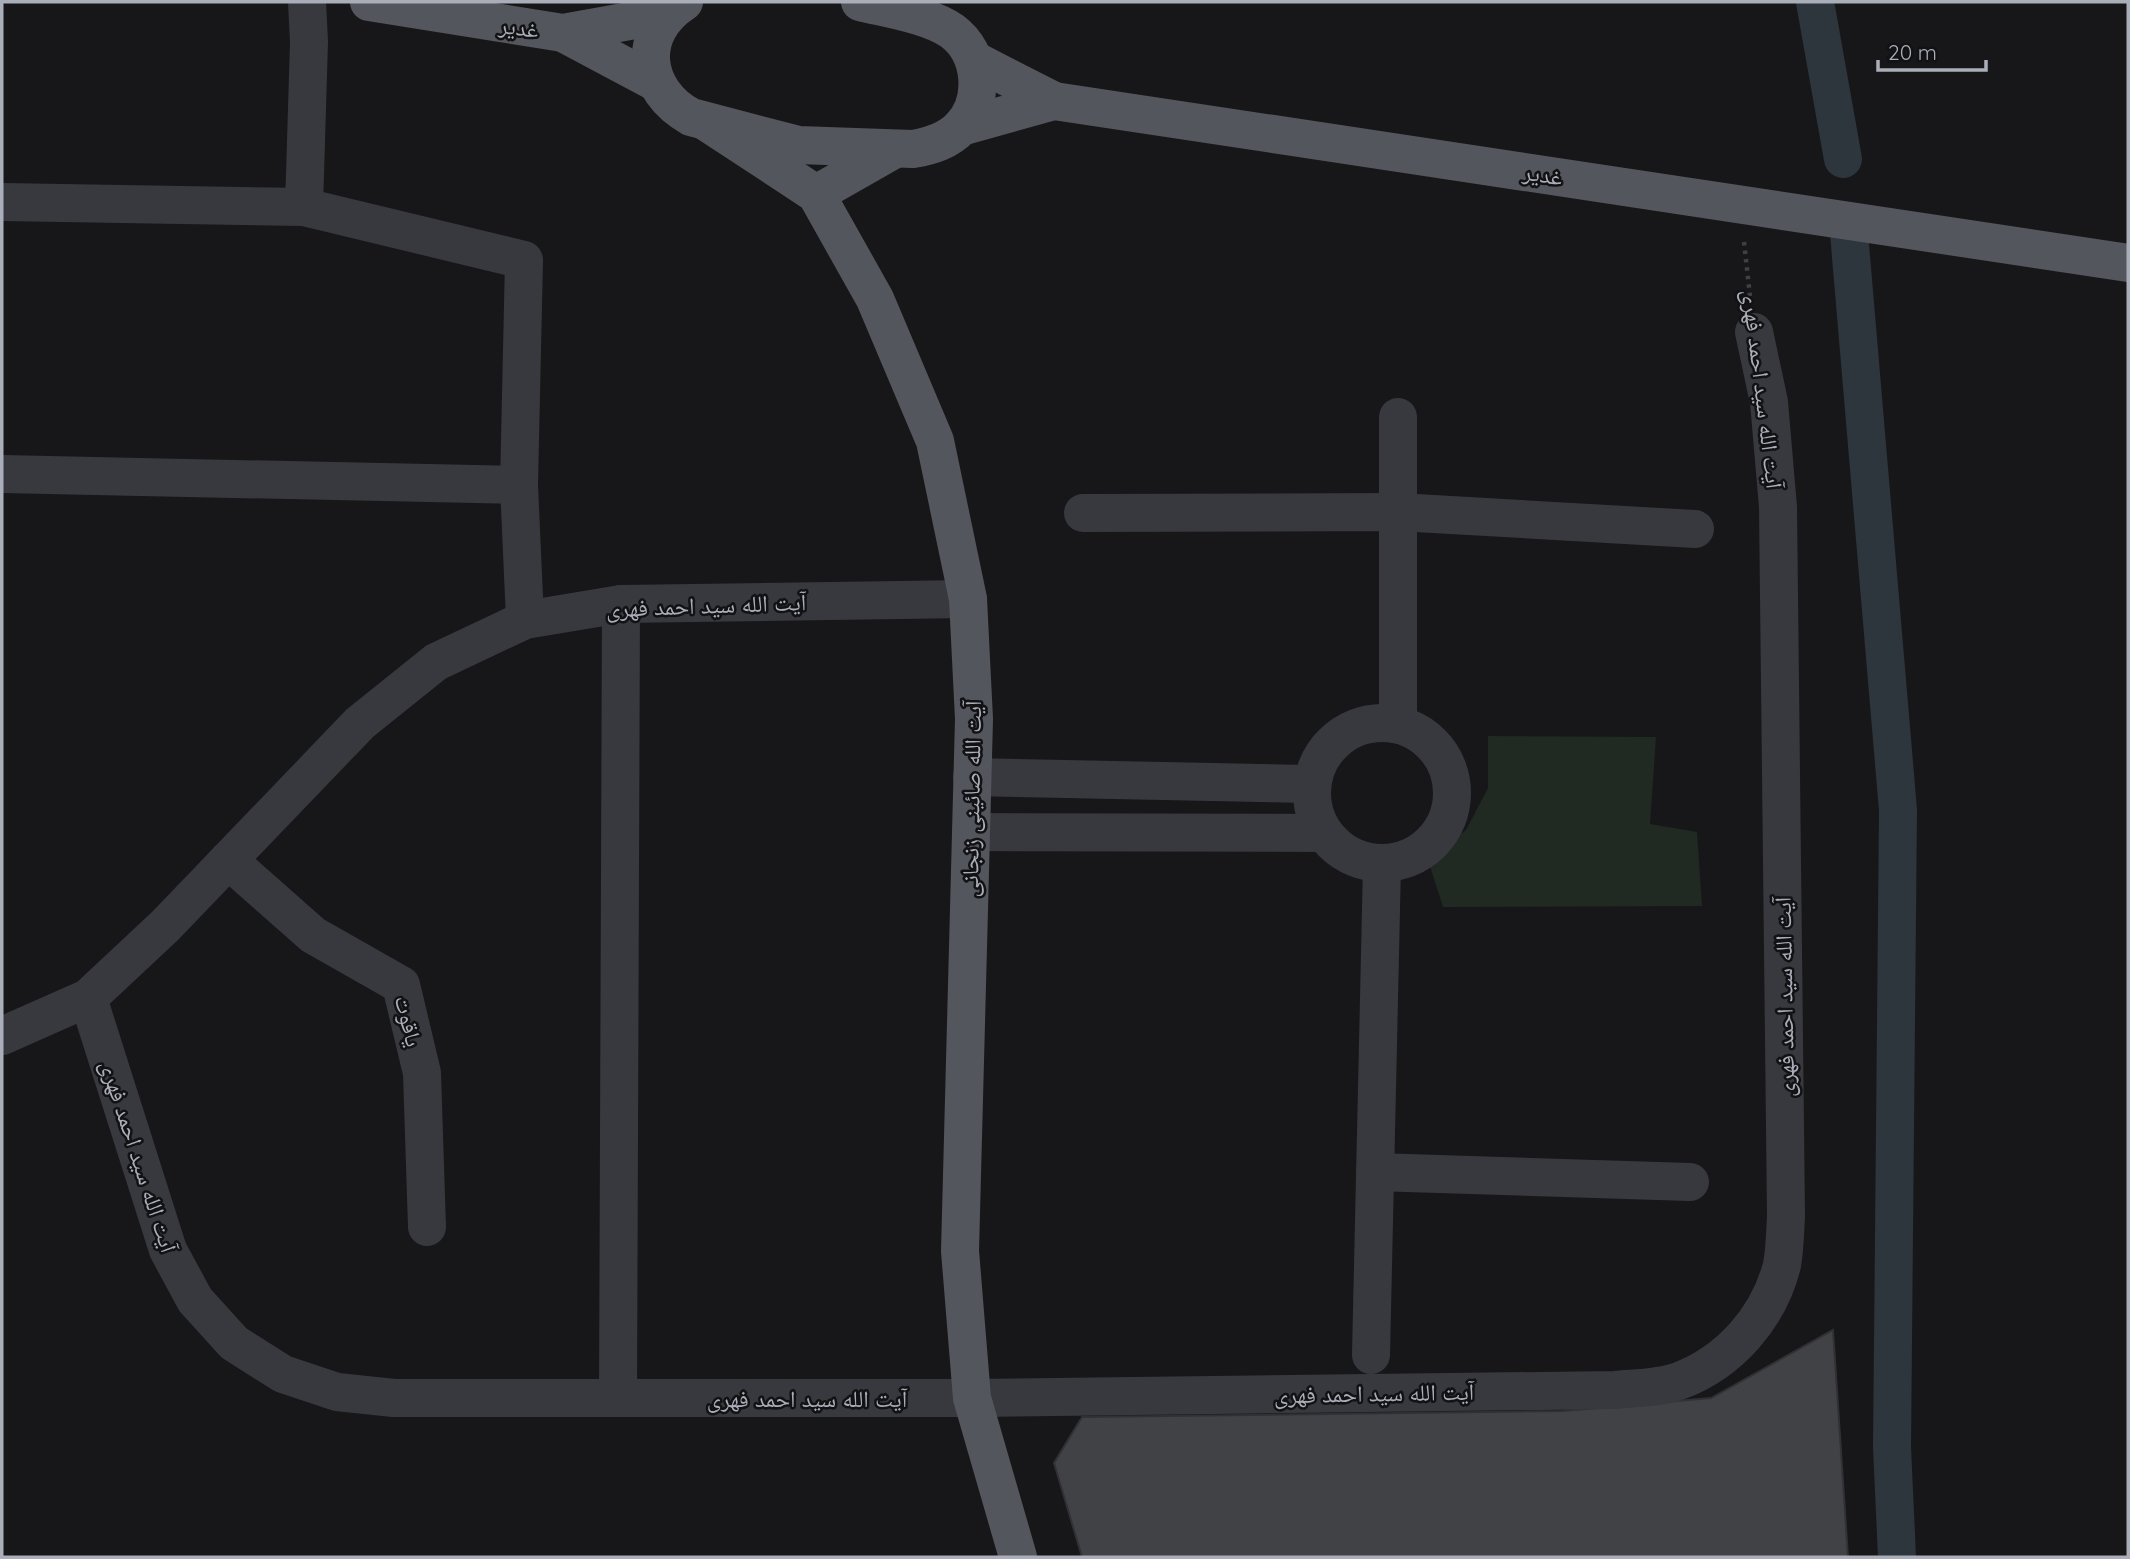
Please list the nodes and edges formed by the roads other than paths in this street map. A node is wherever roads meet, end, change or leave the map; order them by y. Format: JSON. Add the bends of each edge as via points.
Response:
{"nodes":[{"id":1,"x":307,"y":2,"type":"edge"},
{"id":2,"x":369,"y":2,"type":"edge"},
{"id":3,"x":860,"y":2,"type":"edge"},
{"id":4,"x":679,"y":5,"type":"edge"},
{"id":5,"x":563,"y":33,"type":"junction"},
{"id":6,"x":974,"y":60,"type":"junction"},
{"id":7,"x":655,"y":82,"type":"junction"},
{"id":8,"x":1054,"y":101,"type":"junction"},
{"id":9,"x":708,"y":122,"type":"junction"},
{"id":10,"x":961,"y":127,"type":"junction"},
{"id":11,"x":895,"y":149,"type":"junction"},
{"id":12,"x":816,"y":194,"type":"junction"},
{"id":13,"x":2,"y":202,"type":"edge"},
{"id":14,"x":304,"y":206,"type":"junction"},
{"id":15,"x":2128,"y":263,"type":"edge"},
{"id":16,"x":1754,"y":332,"type":"road end"},
{"id":17,"x":1398,"y":417,"type":"dead end"},
{"id":18,"x":2,"y":474,"type":"edge"},
{"id":19,"x":519,"y":485,"type":"junction"},
{"id":20,"x":1398,"y":512,"type":"junction"},
{"id":21,"x":1083,"y":513,"type":"dead end"},
{"id":22,"x":1695,"y":530,"type":"dead end"},
{"id":23,"x":968,"y":599,"type":"junction"},
{"id":24,"x":621,"y":604,"type":"junction"},
{"id":25,"x":525,"y":620,"type":"junction"},
{"id":26,"x":1398,"y":722,"type":"junction"},
{"id":27,"x":972,"y":778,"type":"junction"},
{"id":28,"x":1311,"y":784,"type":"junction"},
{"id":29,"x":971,"y":832,"type":"junction"},
{"id":30,"x":1322,"y":833,"type":"junction"},
{"id":31,"x":228,"y":860,"type":"junction"},
{"id":32,"x":1382,"y":865,"type":"junction"},
{"id":33,"x":88,"y":998,"type":"junction"},
{"id":34,"x":2,"y":1036,"type":"edge"},
{"id":35,"x":1375,"y":1172,"type":"junction"},
{"id":36,"x":1690,"y":1182,"type":"dead end"},
{"id":37,"x":427,"y":1227,"type":"dead end"},
{"id":38,"x":1371,"y":1355,"type":"dead end"},
{"id":39,"x":618,"y":1398,"type":"junction"},
{"id":40,"x":972,"y":1398,"type":"junction"},
{"id":41,"x":1018,"y":1557,"type":"edge"}],
"edges":[{"from":1,"to":14,"type":"street"},
{"from":2,"to":5,"type":"main road","name":"غدیر"},
{"from":3,"to":6,"type":"main road","via":[[938,23],[953,32]]},
{"from":4,"to":5,"type":"main road","name":"غدیر"},
{"from":4,"to":7,"type":"main road","via":[[657,29],[651,48]]},
{"from":5,"to":7,"type":"main road"},
{"from":6,"to":8,"type":"main road"},
{"from":6,"to":10,"type":"main road","via":[[976,94]]},
{"from":7,"to":9,"type":"main road","via":[[676,108]]},
{"from":8,"to":10,"type":"main road","name":"غدیر"},
{"from":8,"to":15,"type":"main road","name":"غدیر"},
{"from":9,"to":11,"type":"main road","name":"غدیر","via":[[798,145]]},
{"from":9,"to":12,"type":"main road","name":"آیت الله صائینی زنجانی"},
{"from":10,"to":11,"type":"main road","name":"غدیر","via":[[931,146]]},
{"from":11,"to":12,"type":"main road"},
{"from":12,"to":23,"type":"main road","name":"آیت الله صائینی زنجانی","via":[[874,299],[935,440]]},
{"from":13,"to":14,"type":"street"},
{"from":14,"to":19,"type":"street","via":[[524,260]]},
{"from":16,"to":40,"type":"street","name":"آیت الله سید احمد فهری","via":[[1769,402],[1778,507],[1786,1216],[1782,1264],[1767,1303],[1744,1338],[1717,1362],[1677,1382],[1615,1390]]},
{"from":17,"to":20,"type":"street"},
{"from":18,"to":19,"type":"street"},
{"from":19,"to":25,"type":"street"},
{"from":20,"to":21,"type":"street"},
{"from":20,"to":22,"type":"street"},
{"from":20,"to":26,"type":"street"},
{"from":23,"to":24,"type":"street","name":"آیت الله سید احمد فهری"},
{"from":23,"to":27,"type":"main road","name":"آیت الله صائینی زنجانی"},
{"from":24,"to":25,"type":"street","name":"آیت الله سید احمد فهری"},
{"from":24,"to":39,"type":"street"},
{"from":25,"to":31,"type":"street","name":"آیت الله سید احمد فهری","via":[[436,662],[360,723]]},
{"from":26,"to":28,"type":"street","via":[[1359,724],[1326,747]]},
{"from":26,"to":32,"type":"street","via":[[1434,743],[1453,779],[1449,820],[1422,853]]},
{"from":27,"to":28,"type":"street"},
{"from":27,"to":29,"type":"main road","name":"آیت الله صائینی زنجانی"},
{"from":28,"to":30,"type":"street"},
{"from":29,"to":30,"type":"street"},
{"from":29,"to":40,"type":"main road","name":"آیت الله صائینی زنجانی","via":[[960,1251]]},
{"from":30,"to":32,"type":"street","via":[[1348,856]]},
{"from":31,"to":33,"type":"street","name":"آیت الله سید احمد فهری"},
{"from":31,"to":37,"type":"street","name":"یاقوت","via":[[313,935],[401,985],[422,1073]]},
{"from":32,"to":35,"type":"street"},
{"from":33,"to":34,"type":"street","name":"آیت الله سید احمد فهری"},
{"from":33,"to":39,"type":"street","name":"آیت الله سید احمد فهری","via":[[168,1250],[195,1300],[234,1343],[283,1374],[337,1392],[394,1398]]},
{"from":35,"to":36,"type":"street"},
{"from":35,"to":38,"type":"street"},
{"from":39,"to":40,"type":"street","name":"آیت الله سید احمد فهری"},
{"from":40,"to":41,"type":"main road","name":"آیت الله صائینی زنجانی"}]}
